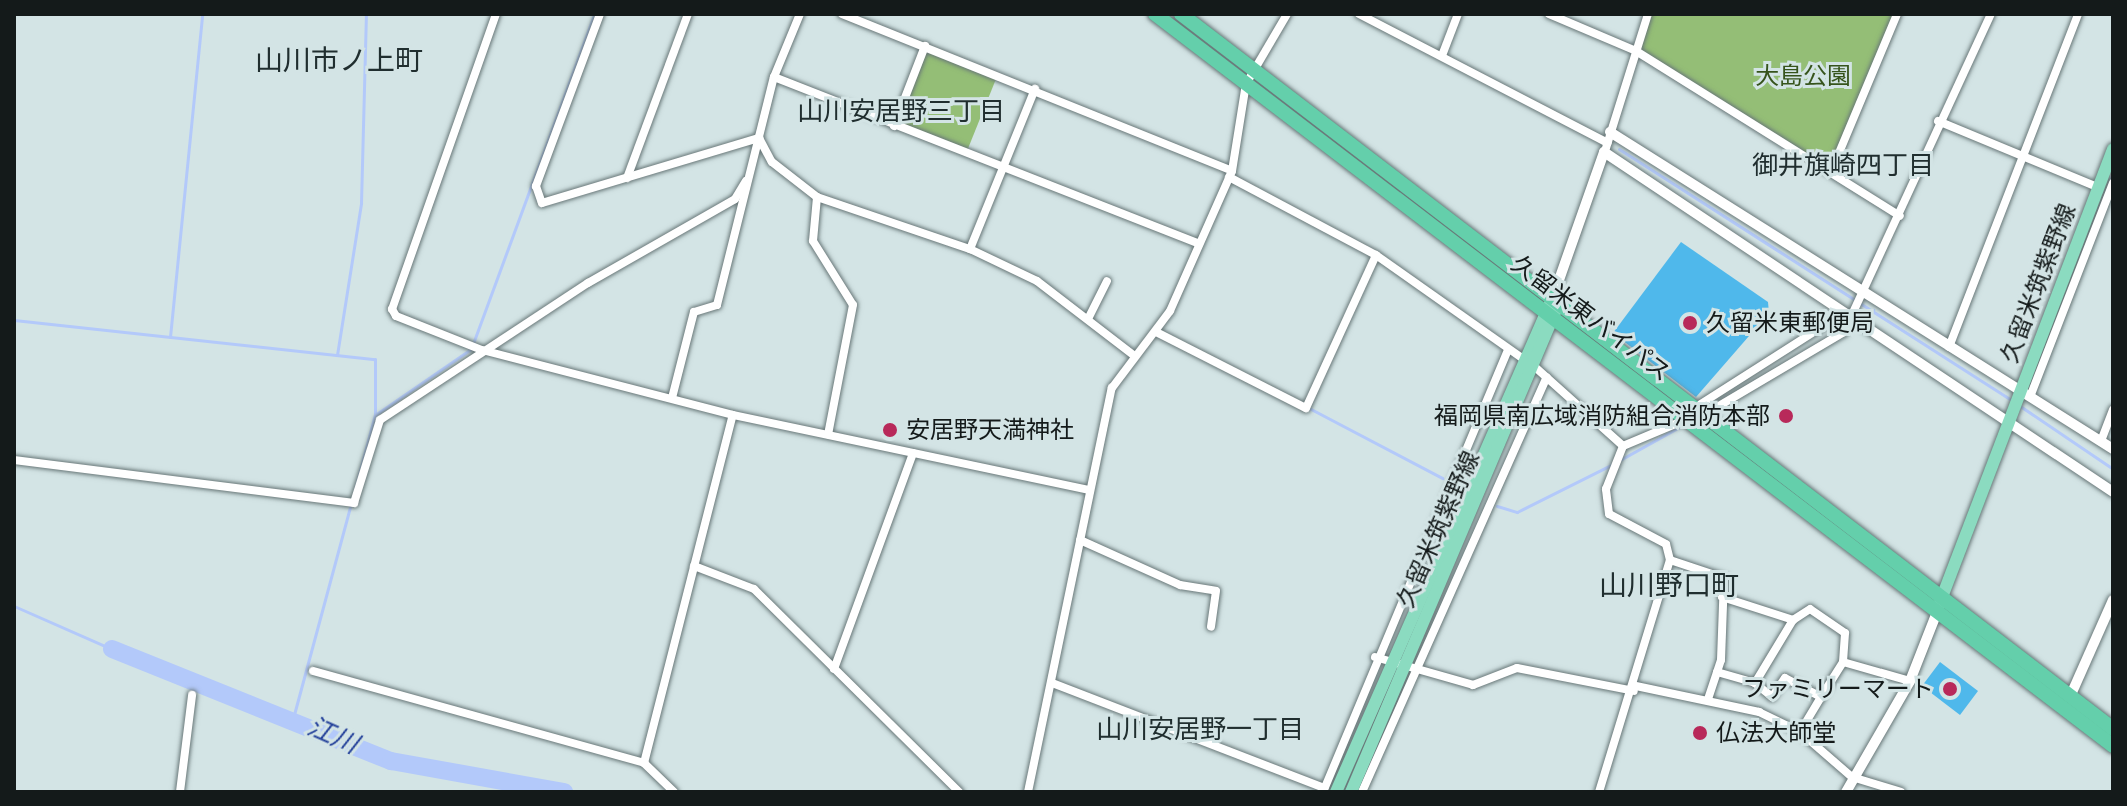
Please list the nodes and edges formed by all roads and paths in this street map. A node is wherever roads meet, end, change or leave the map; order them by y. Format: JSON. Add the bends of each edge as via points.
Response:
{"nodes":[{"id":1,"x":496,"y":14,"type":"edge"},
{"id":2,"x":600,"y":14,"type":"edge"},
{"id":3,"x":688,"y":14,"type":"edge"},
{"id":4,"x":800,"y":14,"type":"edge"},
{"id":5,"x":842,"y":14,"type":"edge"},
{"id":6,"x":1155,"y":14,"type":"edge"},
{"id":7,"x":1181,"y":14,"type":"edge"},
{"id":8,"x":1287,"y":14,"type":"edge"},
{"id":9,"x":1359,"y":14,"type":"edge"},
{"id":10,"x":1458,"y":14,"type":"edge"},
{"id":11,"x":1549,"y":14,"type":"edge"},
{"id":12,"x":1648,"y":14,"type":"edge"},
{"id":13,"x":1897,"y":14,"type":"edge"},
{"id":14,"x":1991,"y":14,"type":"edge"},
{"id":15,"x":2078,"y":14,"type":"edge"},
{"id":16,"x":925,"y":46,"type":"junction"},
{"id":17,"x":1636,"y":51,"type":"junction"},
{"id":18,"x":1443,"y":53,"type":"junction"},
{"id":19,"x":1254,"y":70,"type":"junction"},
{"id":20,"x":774,"y":77,"type":"junction"},
{"id":21,"x":1246,"y":84,"type":"junction"},
{"id":22,"x":1035,"y":89,"type":"junction"},
{"id":23,"x":1938,"y":121,"type":"junction"},
{"id":24,"x":894,"y":126,"type":"junction"},
{"id":25,"x":759,"y":138,"type":"junction"},
{"id":26,"x":1607,"y":143,"type":"junction"},
{"id":27,"x":2113,"y":149,"type":"edge"},
{"id":28,"x":2023,"y":156,"type":"junction"},
{"id":29,"x":1002,"y":172,"type":"junction"},
{"id":30,"x":1831,"y":172,"type":"junction"},
{"id":31,"x":1231,"y":174,"type":"junction"},
{"id":32,"x":627,"y":178,"type":"junction"},
{"id":33,"x":746,"y":181,"type":"junction"},
{"id":34,"x":2108,"y":188,"type":"edge"},
{"id":35,"x":817,"y":197,"type":"junction"},
{"id":36,"x":1900,"y":216,"type":"junction"},
{"id":37,"x":1197,"y":243,"type":"junction"},
{"id":38,"x":970,"y":249,"type":"junction"},
{"id":39,"x":1376,"y":255,"type":"junction"},
{"id":40,"x":1107,"y":281,"type":"dead end"},
{"id":41,"x":1866,"y":291,"type":"junction"},
{"id":42,"x":1551,"y":308,"type":"junction"},
{"id":43,"x":1089,"y":317,"type":"junction"},
{"id":44,"x":1851,"y":318,"type":"junction"},
{"id":45,"x":1156,"y":332,"type":"junction"},
{"id":46,"x":1949,"y":347,"type":"junction"},
{"id":47,"x":1508,"y":349,"type":"junction"},
{"id":48,"x":482,"y":350,"type":"junction"},
{"id":49,"x":1132,"y":354,"type":"junction"},
{"id":50,"x":1522,"y":358,"type":"junction"},
{"id":51,"x":1535,"y":367,"type":"junction"},
{"id":52,"x":1547,"y":377,"type":"junction"},
{"id":53,"x":2025,"y":394,"type":"junction"},
{"id":54,"x":672,"y":398,"type":"junction"},
{"id":55,"x":1696,"y":407,"type":"junction"},
{"id":56,"x":2113,"y":409,"type":"edge"},
{"id":57,"x":733,"y":415,"type":"junction"},
{"id":58,"x":1710,"y":415,"type":"junction"},
{"id":59,"x":2009,"y":418,"type":"junction"},
{"id":60,"x":1686,"y":419,"type":"junction"},
{"id":61,"x":828,"y":435,"type":"junction"},
{"id":62,"x":2101,"y":441,"type":"junction"},
{"id":63,"x":1623,"y":446,"type":"junction"},
{"id":64,"x":2113,"y":449,"type":"edge"},
{"id":65,"x":913,"y":453,"type":"junction"},
{"id":66,"x":14,"y":460,"type":"edge"},
{"id":67,"x":1088,"y":490,"type":"junction"},
{"id":68,"x":2113,"y":492,"type":"edge"},
{"id":69,"x":1080,"y":540,"type":"junction"},
{"id":70,"x":1670,"y":560,"type":"junction"},
{"id":71,"x":694,"y":566,"type":"junction"},
{"id":72,"x":1943,"y":596,"type":"junction"},
{"id":73,"x":1722,"y":597,"type":"junction"},
{"id":74,"x":2113,"y":600,"type":"edge"},
{"id":75,"x":1937,"y":612,"type":"junction"},
{"id":76,"x":1793,"y":620,"type":"junction"},
{"id":77,"x":1211,"y":627,"type":"dead end"},
{"id":78,"x":1375,"y":657,"type":"junction"},
{"id":79,"x":1387,"y":662,"type":"junction"},
{"id":80,"x":1843,"y":662,"type":"junction"},
{"id":81,"x":834,"y":669,"type":"junction"},
{"id":82,"x":1400,"y":670,"type":"junction"},
{"id":83,"x":313,"y":671,"type":"dead end"},
{"id":84,"x":1717,"y":672,"type":"junction"},
{"id":85,"x":1415,"y":674,"type":"junction"},
{"id":86,"x":1910,"y":681,"type":"junction"},
{"id":87,"x":1052,"y":683,"type":"junction"},
{"id":88,"x":1755,"y":683,"type":"junction"},
{"id":89,"x":1635,"y":688,"type":"junction"},
{"id":90,"x":192,"y":695,"type":"dead end"},
{"id":91,"x":1821,"y":697,"type":"junction"},
{"id":92,"x":2070,"y":697,"type":"junction"},
{"id":93,"x":1708,"y":699,"type":"junction"},
{"id":94,"x":2113,"y":729,"type":"edge"},
{"id":95,"x":1800,"y":732,"type":"junction"},
{"id":96,"x":2113,"y":746,"type":"edge"},
{"id":97,"x":644,"y":763,"type":"junction"},
{"id":98,"x":1852,"y":777,"type":"junction"},
{"id":99,"x":1328,"y":791,"type":"edge"},
{"id":100,"x":180,"y":792,"type":"edge"},
{"id":101,"x":674,"y":792,"type":"edge"},
{"id":102,"x":959,"y":792,"type":"edge"},
{"id":103,"x":1028,"y":792,"type":"edge"},
{"id":104,"x":1351,"y":792,"type":"edge"},
{"id":105,"x":1362,"y":792,"type":"edge"},
{"id":106,"x":1599,"y":792,"type":"edge"},
{"id":107,"x":1846,"y":792,"type":"edge"},
{"id":108,"x":1901,"y":792,"type":"edge"}],
"edges":[{"from":1,"to":48,"type":"street","via":[[392,309]]},
{"from":2,"to":32,"type":"street","via":[[537,197],[542,203]]},
{"from":3,"to":32,"type":"street"},
{"from":4,"to":20,"type":"street"},
{"from":5,"to":16,"type":"street"},
{"from":6,"to":21,"type":"highway","name":"久留米東バイパス"},
{"from":7,"to":19,"type":"highway","name":"久留米東バイパス"},
{"from":8,"to":19,"type":"street"},
{"from":9,"to":18,"type":"street"},
{"from":10,"to":18,"type":"street"},
{"from":11,"to":17,"type":"street"},
{"from":12,"to":17,"type":"street"},
{"from":13,"to":30,"type":"street"},
{"from":14,"to":23,"type":"street"},
{"from":15,"to":28,"type":"street"},
{"from":16,"to":22,"type":"street"},
{"from":16,"to":24,"type":"street"},
{"from":17,"to":26,"type":"street"},
{"from":17,"to":30,"type":"street"},
{"from":18,"to":26,"type":"street"},
{"from":19,"to":21,"type":"street"},
{"from":19,"to":42,"type":"highway","name":"久留米東バイパス"},
{"from":20,"to":24,"type":"street"},
{"from":20,"to":25,"type":"street"},
{"from":21,"to":31,"type":"street"},
{"from":21,"to":42,"type":"highway","name":"久留米東バイパス"},
{"from":22,"to":29,"type":"street"},
{"from":22,"to":31,"type":"street"},
{"from":23,"to":28,"type":"street"},
{"from":23,"to":36,"type":"street"},
{"from":24,"to":29,"type":"street"},
{"from":25,"to":32,"type":"street"},
{"from":25,"to":33,"type":"street"},
{"from":25,"to":35,"type":"street","via":[[772,162]]},
{"from":26,"to":41,"type":"street"},
{"from":26,"to":42,"type":"street"},
{"from":26,"to":44,"type":"street"},
{"from":27,"to":34,"type":"main road","name":"久留米筑紫野線"},
{"from":28,"to":34,"type":"street"},
{"from":28,"to":46,"type":"street"},
{"from":29,"to":37,"type":"street"},
{"from":29,"to":38,"type":"street"},
{"from":30,"to":36,"type":"street"},
{"from":31,"to":37,"type":"street"},
{"from":31,"to":39,"type":"street"},
{"from":33,"to":48,"type":"street","via":[[735,199]]},
{"from":33,"to":54,"type":"street","via":[[717,305],[694,312]]},
{"from":34,"to":53,"type":"main road","name":"久留米筑紫野線"},
{"from":35,"to":38,"type":"street"},
{"from":35,"to":61,"type":"street","via":[[813,241],[853,305]]},
{"from":36,"to":41,"type":"street"},
{"from":37,"to":45,"type":"street"},
{"from":38,"to":43,"type":"street","via":[[1037,281]]},
{"from":39,"to":45,"type":"street","via":[[1306,408]]},
{"from":39,"to":47,"type":"street"},
{"from":40,"to":43,"type":"street"},
{"from":41,"to":44,"type":"street"},
{"from":41,"to":46,"type":"street"},
{"from":42,"to":50,"type":"main road","name":"久留米筑紫野線"},
{"from":42,"to":51,"type":"main road","name":"久留米筑紫野線"},
{"from":42,"to":55,"type":"highway","name":"久留米東バイパス"},
{"from":42,"to":60,"type":"highway","name":"久留米東バイパス"},
{"from":43,"to":49,"type":"street"},
{"from":44,"to":55,"type":"street","via":[[1834,319]]},
{"from":44,"to":58,"type":"street","via":[[1844,332]]},
{"from":44,"to":59,"type":"street"},
{"from":45,"to":49,"type":"street"},
{"from":46,"to":53,"type":"street"},
{"from":47,"to":50,"type":"street"},
{"from":47,"to":78,"type":"street"},
{"from":48,"to":54,"type":"street"},
{"from":48,"to":66,"type":"street","via":[[380,420],[354,503]]},
{"from":49,"to":67,"type":"street","via":[[1112,388]]},
{"from":50,"to":79,"type":"main road","name":"久留米筑紫野線"},
{"from":51,"to":52,"type":"street"},
{"from":51,"to":82,"type":"main road","name":"久留米筑紫野線"},
{"from":52,"to":63,"type":"street"},
{"from":52,"to":85,"type":"street"},
{"from":53,"to":59,"type":"main road","name":"久留米筑紫野線"},
{"from":53,"to":62,"type":"street"},
{"from":54,"to":57,"type":"street"},
{"from":55,"to":58,"type":"highway","name":"久留米東バイパス"},
{"from":56,"to":62,"type":"street"},
{"from":57,"to":61,"type":"street"},
{"from":57,"to":71,"type":"street"},
{"from":58,"to":60,"type":"street"},
{"from":58,"to":72,"type":"highway","name":"久留米東バイパス"},
{"from":59,"to":68,"type":"street"},
{"from":59,"to":72,"type":"main road","name":"久留米筑紫野線"},
{"from":60,"to":63,"type":"street"},
{"from":60,"to":75,"type":"highway","name":"久留米東バイパス"},
{"from":61,"to":65,"type":"street"},
{"from":62,"to":64,"type":"street"},
{"from":63,"to":70,"type":"street","via":[[1606,489],[1609,514],[1666,544]]},
{"from":65,"to":67,"type":"street"},
{"from":65,"to":81,"type":"street"},
{"from":67,"to":69,"type":"street"},
{"from":69,"to":77,"type":"street","via":[[1180,585],[1216,591]]},
{"from":69,"to":87,"type":"street"},
{"from":70,"to":73,"type":"street","via":[[1724,578]]},
{"from":70,"to":89,"type":"street"},
{"from":71,"to":81,"type":"street","via":[[754,589]]},
{"from":71,"to":97,"type":"street"},
{"from":72,"to":75,"type":"main road","name":"久留米筑紫野線"},
{"from":72,"to":92,"type":"highway","name":"久留米東バイパス"},
{"from":73,"to":76,"type":"street"},
{"from":73,"to":84,"type":"street"},
{"from":74,"to":92,"type":"street"},
{"from":75,"to":86,"type":"street"},
{"from":75,"to":96,"type":"highway","name":"久留米東バイパス"},
{"from":76,"to":80,"type":"street","via":[[1810,609],[1839,624]]},
{"from":76,"to":88,"type":"street"},
{"from":78,"to":79,"type":"street"},
{"from":78,"to":99,"type":"street"},
{"from":79,"to":82,"type":"street"},
{"from":79,"to":99,"type":"main road","name":"久留米筑紫野線"},
{"from":80,"to":86,"type":"street"},
{"from":80,"to":91,"type":"street"},
{"from":81,"to":102,"type":"street"},
{"from":82,"to":85,"type":"street"},
{"from":82,"to":104,"type":"main road","name":"久留米筑紫野線"},
{"from":83,"to":97,"type":"street"},
{"from":84,"to":88,"type":"street"},
{"from":84,"to":93,"type":"street"},
{"from":85,"to":89,"type":"street","via":[[1473,685],[1517,668],[1549,670]]},
{"from":85,"to":105,"type":"street"},
{"from":86,"to":98,"type":"street"},
{"from":87,"to":99,"type":"street"},
{"from":87,"to":103,"type":"street"},
{"from":88,"to":91,"type":"street","via":[[1772,697],[1785,678]]},
{"from":89,"to":93,"type":"street"},
{"from":89,"to":106,"type":"street"},
{"from":90,"to":100,"type":"street"},
{"from":91,"to":95,"type":"street"},
{"from":92,"to":94,"type":"highway","name":"久留米東バイパス"},
{"from":93,"to":95,"type":"street"},
{"from":95,"to":98,"type":"street"},
{"from":97,"to":101,"type":"street"},
{"from":98,"to":107,"type":"street"},
{"from":98,"to":108,"type":"street"}]}
